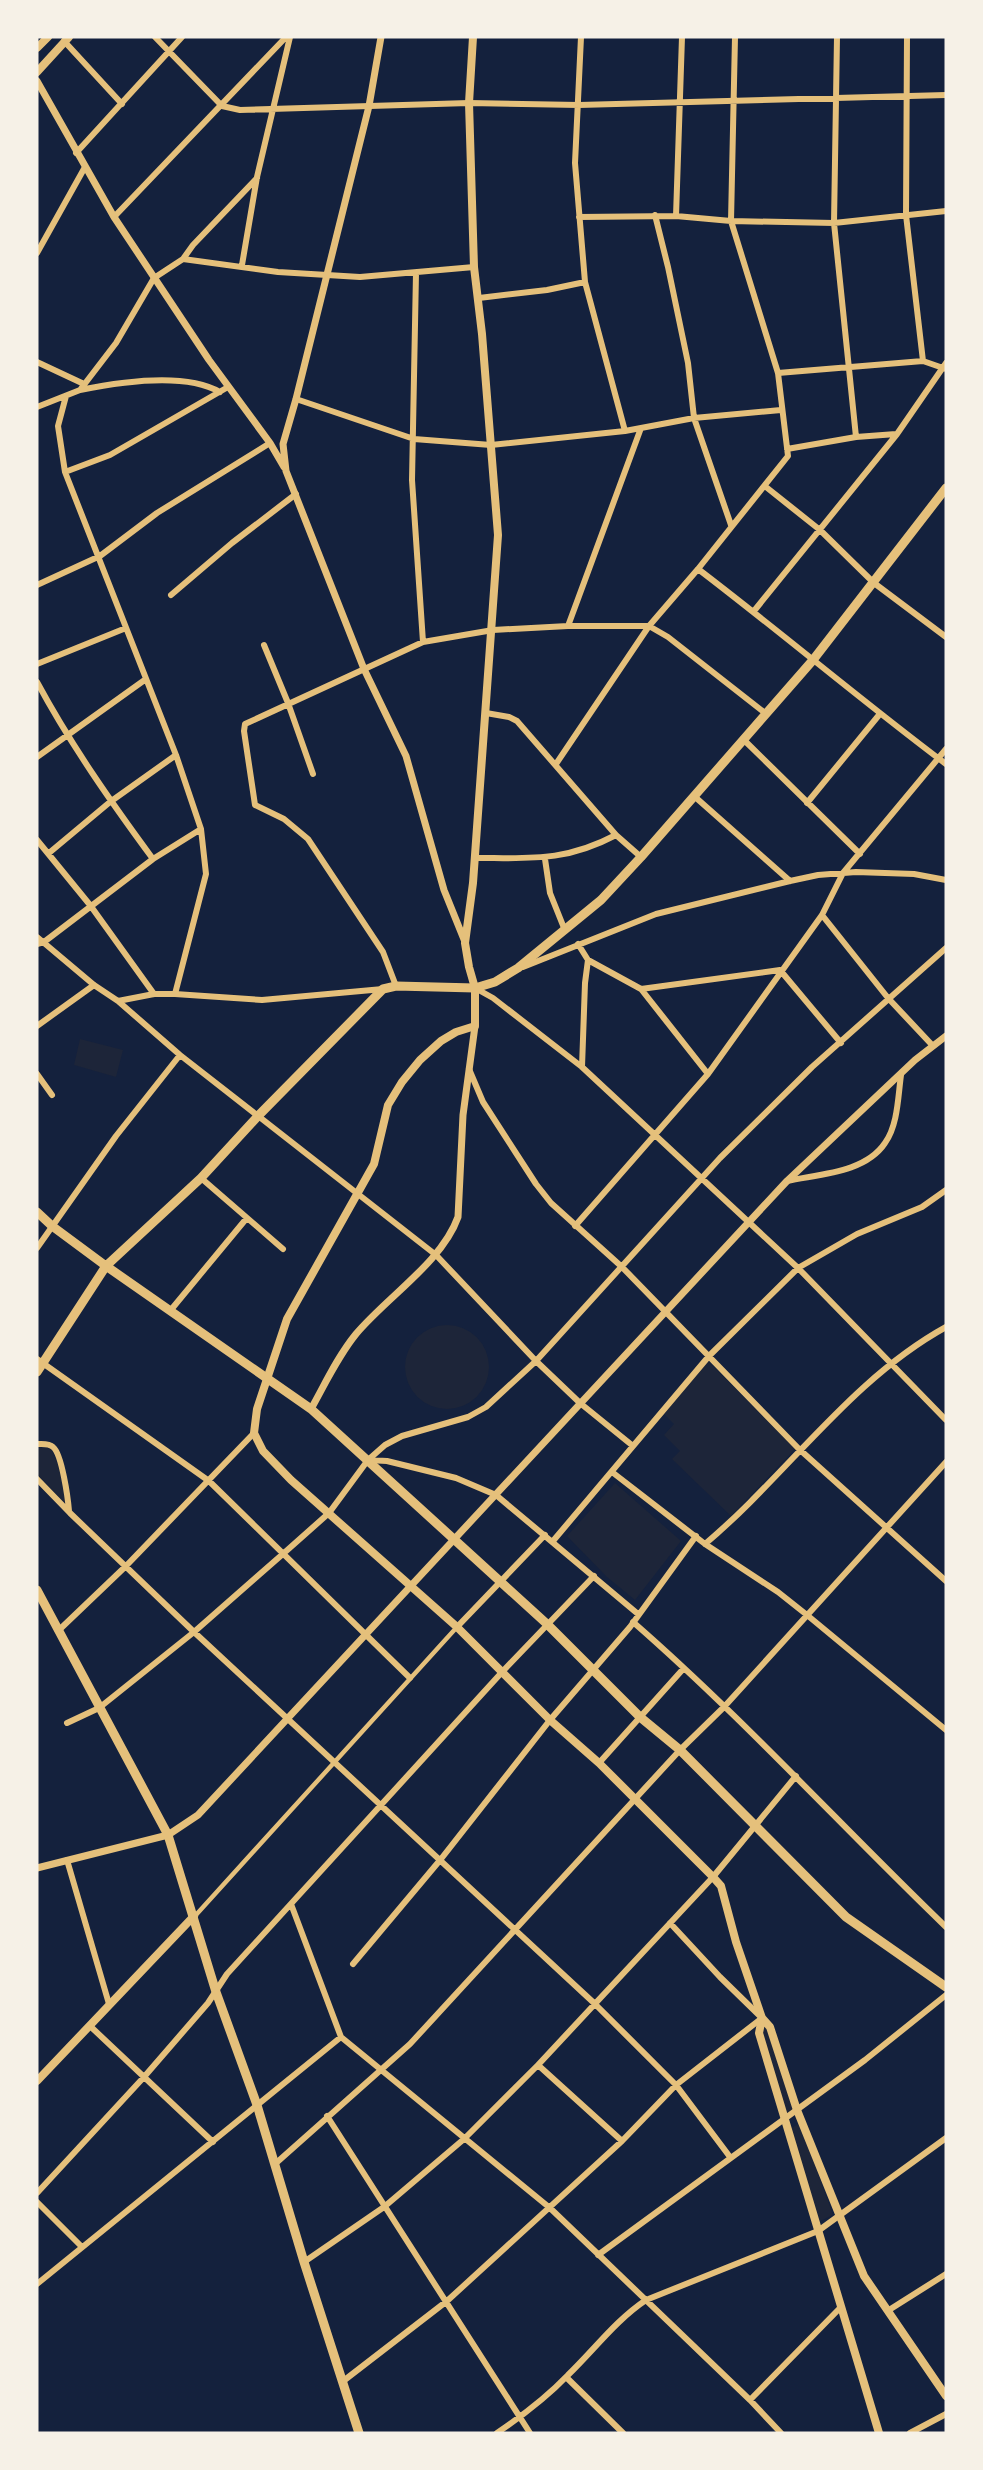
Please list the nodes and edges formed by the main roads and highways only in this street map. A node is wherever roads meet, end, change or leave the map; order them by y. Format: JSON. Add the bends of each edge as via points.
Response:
{"nodes":[{"id":1,"x":48,"y":37,"type":"edge"},
{"id":2,"x":473,"y":37,"type":"edge"},
{"id":3,"x":66,"y":39,"type":"edge"},
{"id":4,"x":37,"y":48,"type":"edge"},
{"id":5,"x":37,"y":72,"type":"edge"},
{"id":6,"x":946,"y":488,"type":"edge"},
{"id":7,"x":475,"y":988,"type":"junction"},
{"id":8,"x":37,"y":1212,"type":"edge"},
{"id":9,"x":106,"y":1266,"type":"junction"},
{"id":10,"x":40,"y":1361,"type":"edge"},
{"id":11,"x":37,"y":1371,"type":"edge"},
{"id":12,"x":268,"y":1379,"type":"junction"},
{"id":13,"x":37,"y":1590,"type":"edge"},
{"id":14,"x":194,"y":1916,"type":"junction"},
{"id":15,"x":946,"y":1987,"type":"edge"},
{"id":16,"x":762,"y":2018,"type":"junction"},
{"id":17,"x":38,"y":2076,"type":"edge"},
{"id":18,"x":943,"y":2385,"type":"edge"},
{"id":19,"x":946,"y":2396,"type":"edge"},
{"id":20,"x":359,"y":2433,"type":"edge"},
{"id":21,"x":879,"y":2433,"type":"edge"}],
"edges":[{"from":1,"to":4,"type":"main road"},
{"from":2,"to":7,"type":"main road","via":[[469,103],[474,267],[498,535],[465,943]]},
{"from":3,"to":5,"type":"main road"},
{"from":6,"to":7,"type":"main road","via":[[813,660],[601,900],[518,968]]},
{"from":7,"to":9,"type":"main road","via":[[383,989],[201,1178]]},
{"from":7,"to":12,"type":"main road","via":[[475,1026],[441,1041],[420,1060],[388,1105],[374,1164],[292,1309]]},
{"from":8,"to":9,"type":"main road"},
{"from":9,"to":10,"type":"main road"},
{"from":9,"to":12,"type":"main road"},
{"from":10,"to":11,"type":"main road"},
{"from":12,"to":15,"type":"main road","via":[[311,1409],[547,1624],[846,1917]]},
{"from":12,"to":16,"type":"main road","via":[[254,1433],[262,1451],[457,1627],[721,1886]]},
{"from":13,"to":14,"type":"main road","via":[[168,1835]]},
{"from":14,"to":17,"type":"main road"},
{"from":14,"to":20,"type":"main road"},
{"from":16,"to":18,"type":"main road","via":[[770,2027],[797,2110],[864,2276]]},
{"from":16,"to":21,"type":"main road","via":[[759,2033]]},
{"from":18,"to":19,"type":"main road"}]}
